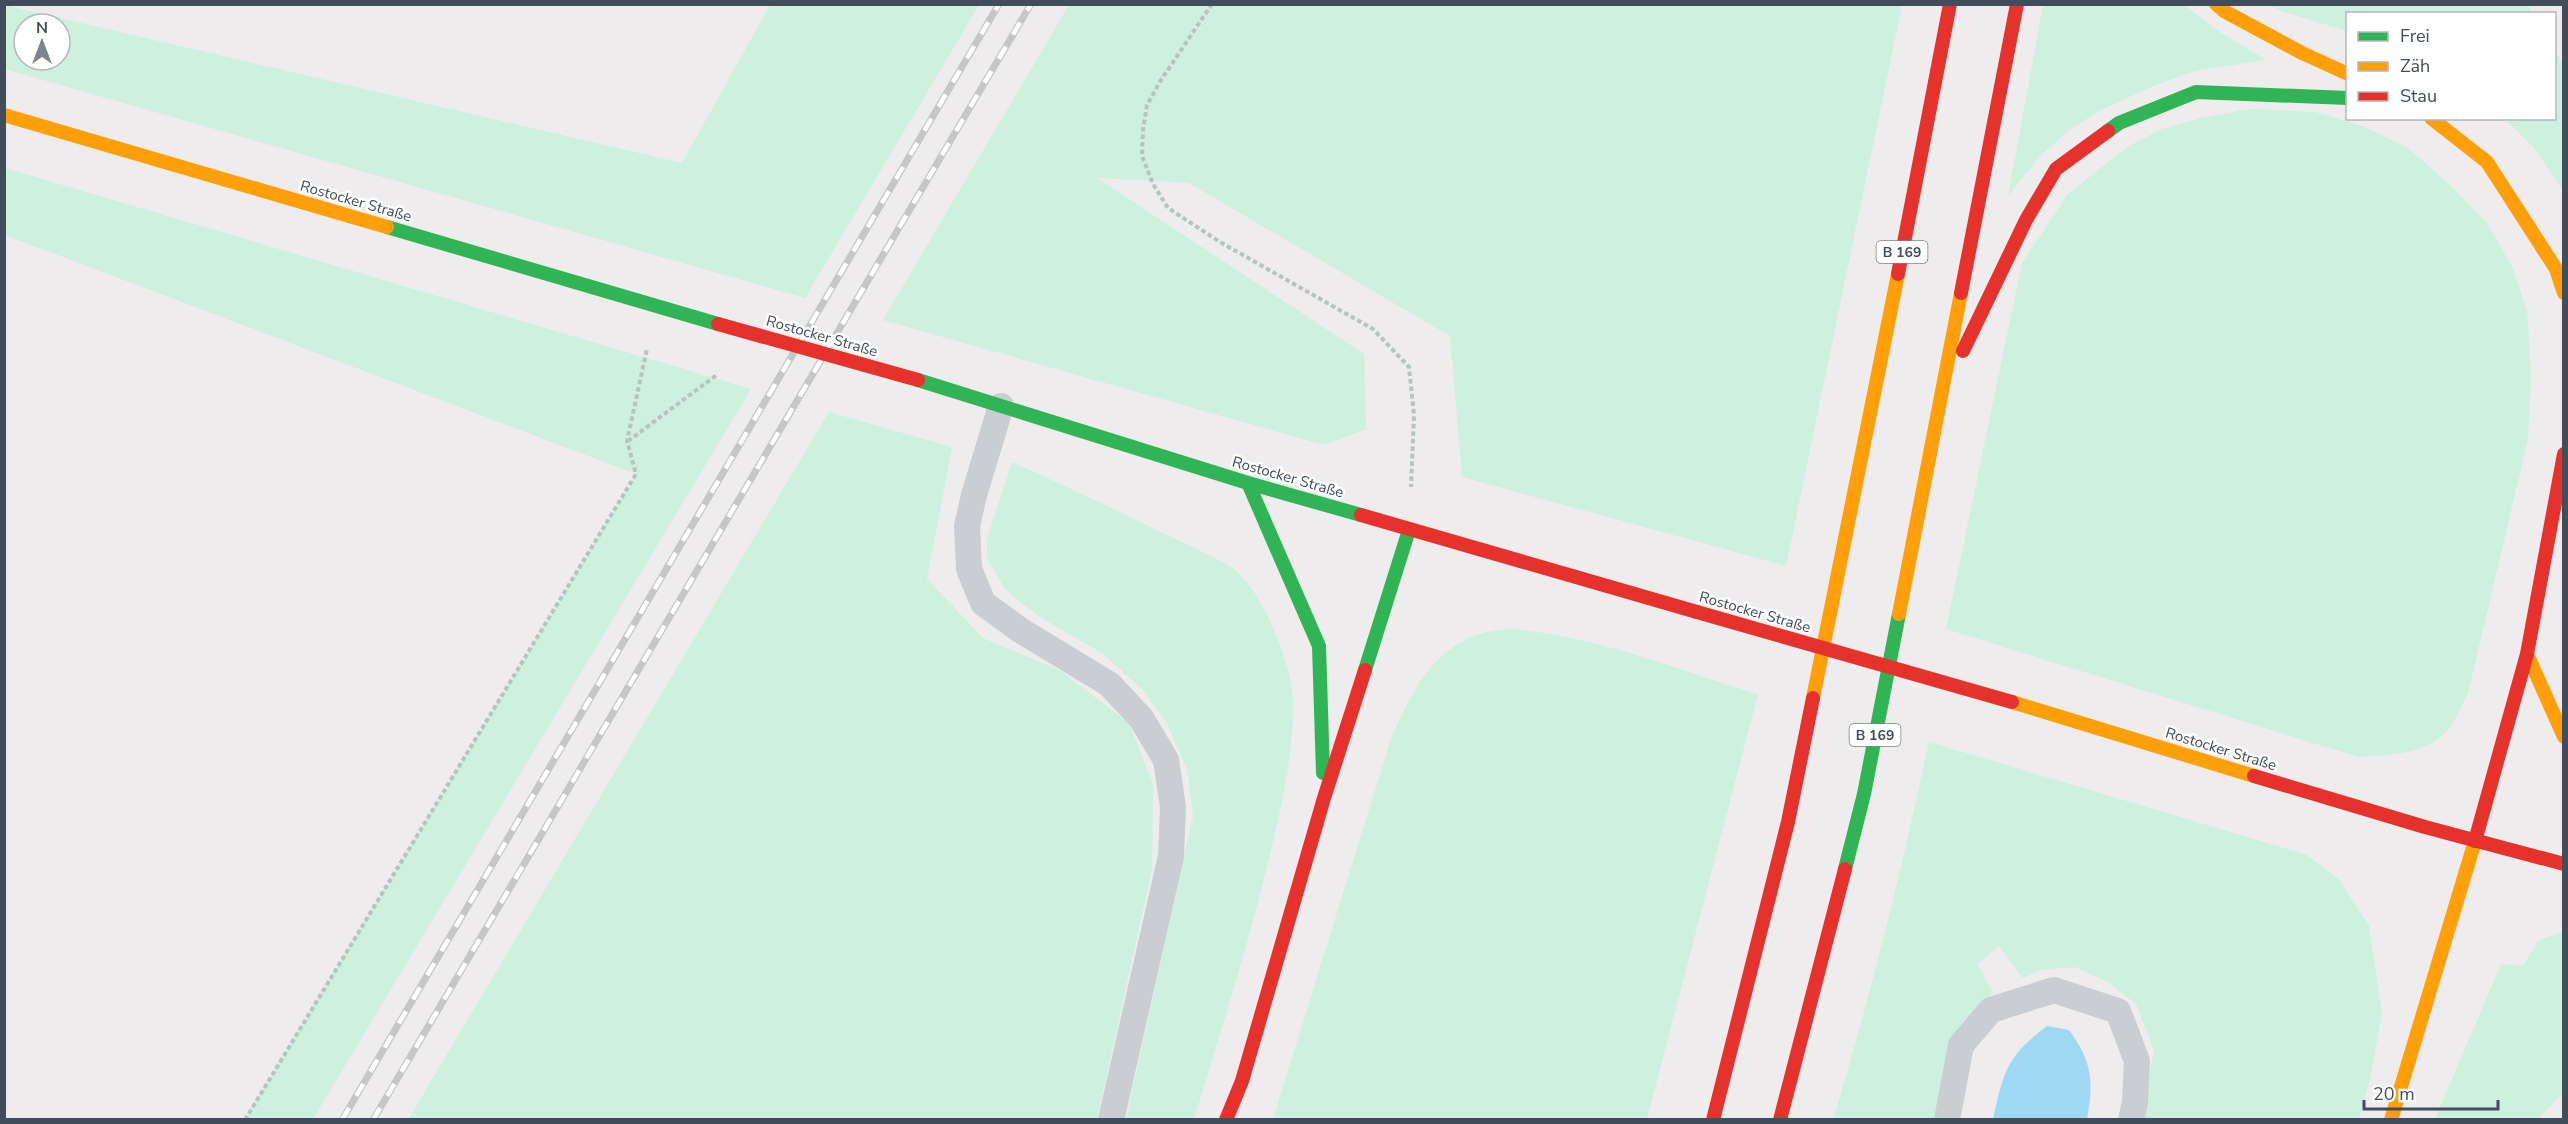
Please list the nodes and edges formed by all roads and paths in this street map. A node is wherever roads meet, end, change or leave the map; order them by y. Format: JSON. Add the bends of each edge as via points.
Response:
{"nodes":[{"id":1,"x":1212,"y":4,"type":"edge"},
{"id":2,"x":1950,"y":4,"type":"edge"},
{"id":3,"x":2018,"y":4,"type":"edge"},
{"id":4,"x":2216,"y":4,"type":"edge"},
{"id":5,"x":2346,"y":73,"type":"edge"},
{"id":6,"x":2346,"y":99,"type":"edge"},
{"id":7,"x":4,"y":115,"type":"edge"},
{"id":8,"x":2434,"y":120,"type":"edge"},
{"id":9,"x":2564,"y":293,"type":"edge"},
{"id":10,"x":647,"y":349,"type":"dead end"},
{"id":11,"x":718,"y":374,"type":"dead end"},
{"id":12,"x":1944,"y":391,"type":"junction"},
{"id":13,"x":1001,"y":406,"type":"junction"},
{"id":14,"x":627,"y":441,"type":"junction"},
{"id":15,"x":2564,"y":454,"type":"edge"},
{"id":16,"x":1248,"y":483,"type":"junction"},
{"id":17,"x":1409,"y":530,"type":"junction"},
{"id":18,"x":2527,"y":654,"type":"junction"},
{"id":19,"x":2564,"y":737,"type":"edge"},
{"id":20,"x":1324,"y":798,"type":"junction"},
{"id":21,"x":2475,"y":841,"type":"junction"},
{"id":22,"x":2564,"y":864,"type":"edge"},
{"id":23,"x":1242,"y":1081,"type":"junction"},
{"id":24,"x":245,"y":1119,"type":"edge"},
{"id":25,"x":1111,"y":1119,"type":"edge"},
{"id":26,"x":1226,"y":1119,"type":"edge"},
{"id":27,"x":1236,"y":1119,"type":"edge"},
{"id":28,"x":1713,"y":1119,"type":"edge"},
{"id":29,"x":1780,"y":1119,"type":"edge"},
{"id":30,"x":1947,"y":1119,"type":"edge"},
{"id":31,"x":2131,"y":1119,"type":"edge"},
{"id":32,"x":2391,"y":1119,"type":"edge"}],
"edges":[{"from":1,"to":17,"type":"path","via":[[1147,105],[1142,156],[1168,208],[1372,328],[1409,367],[1414,415]]},
{"from":2,"to":28,"type":"main road","number":"B 169","via":[[1788,822]]},
{"from":3,"to":12,"type":"main road","number":"B 169"},
{"from":4,"to":5,"type":"main road"},
{"from":6,"to":12,"type":"main road","via":[[2196,92],[2119,123],[2056,169],[2026,220]]},
{"from":7,"to":13,"type":"main road","name":"Rostocker Straße","bridge":true},
{"from":8,"to":9,"type":"main road","via":[[2487,162],[2556,268]]},
{"from":10,"to":14,"type":"path"},
{"from":11,"to":14,"type":"path"},
{"from":12,"to":29,"type":"main road","number":"B 169","via":[[1864,794]]},
{"from":13,"to":16,"type":"main road","name":"Rostocker Straße"},
{"from":13,"to":25,"type":"lane","via":[[968,526],[969,569],[983,603],[1109,684],[1141,718],[1166,760],[1173,807],[1171,856]]},
{"from":14,"to":24,"type":"path","via":[[636,474]]},
{"from":15,"to":18,"type":"main road"},
{"from":16,"to":17,"type":"main road","name":"Rostocker Straße"},
{"from":16,"to":20,"type":"main road","via":[[1319,646]]},
{"from":17,"to":20,"type":"main road"},
{"from":17,"to":21,"type":"main road","name":"Rostocker Straße","bridge":true,"via":[[2012,702]]},
{"from":18,"to":19,"type":"main road"},
{"from":18,"to":21,"type":"main road"},
{"from":20,"to":23,"type":"main road"},
{"from":21,"to":22,"type":"main road","name":"Rostocker Straße"},
{"from":21,"to":32,"type":"main road"},
{"from":23,"to":26,"type":"main road"},
{"from":23,"to":27,"type":"main road"},
{"from":30,"to":31,"type":"lane","via":[[1961,1045],[1991,1010],[2054,990],[2118,1011],[2137,1061]]}]}
